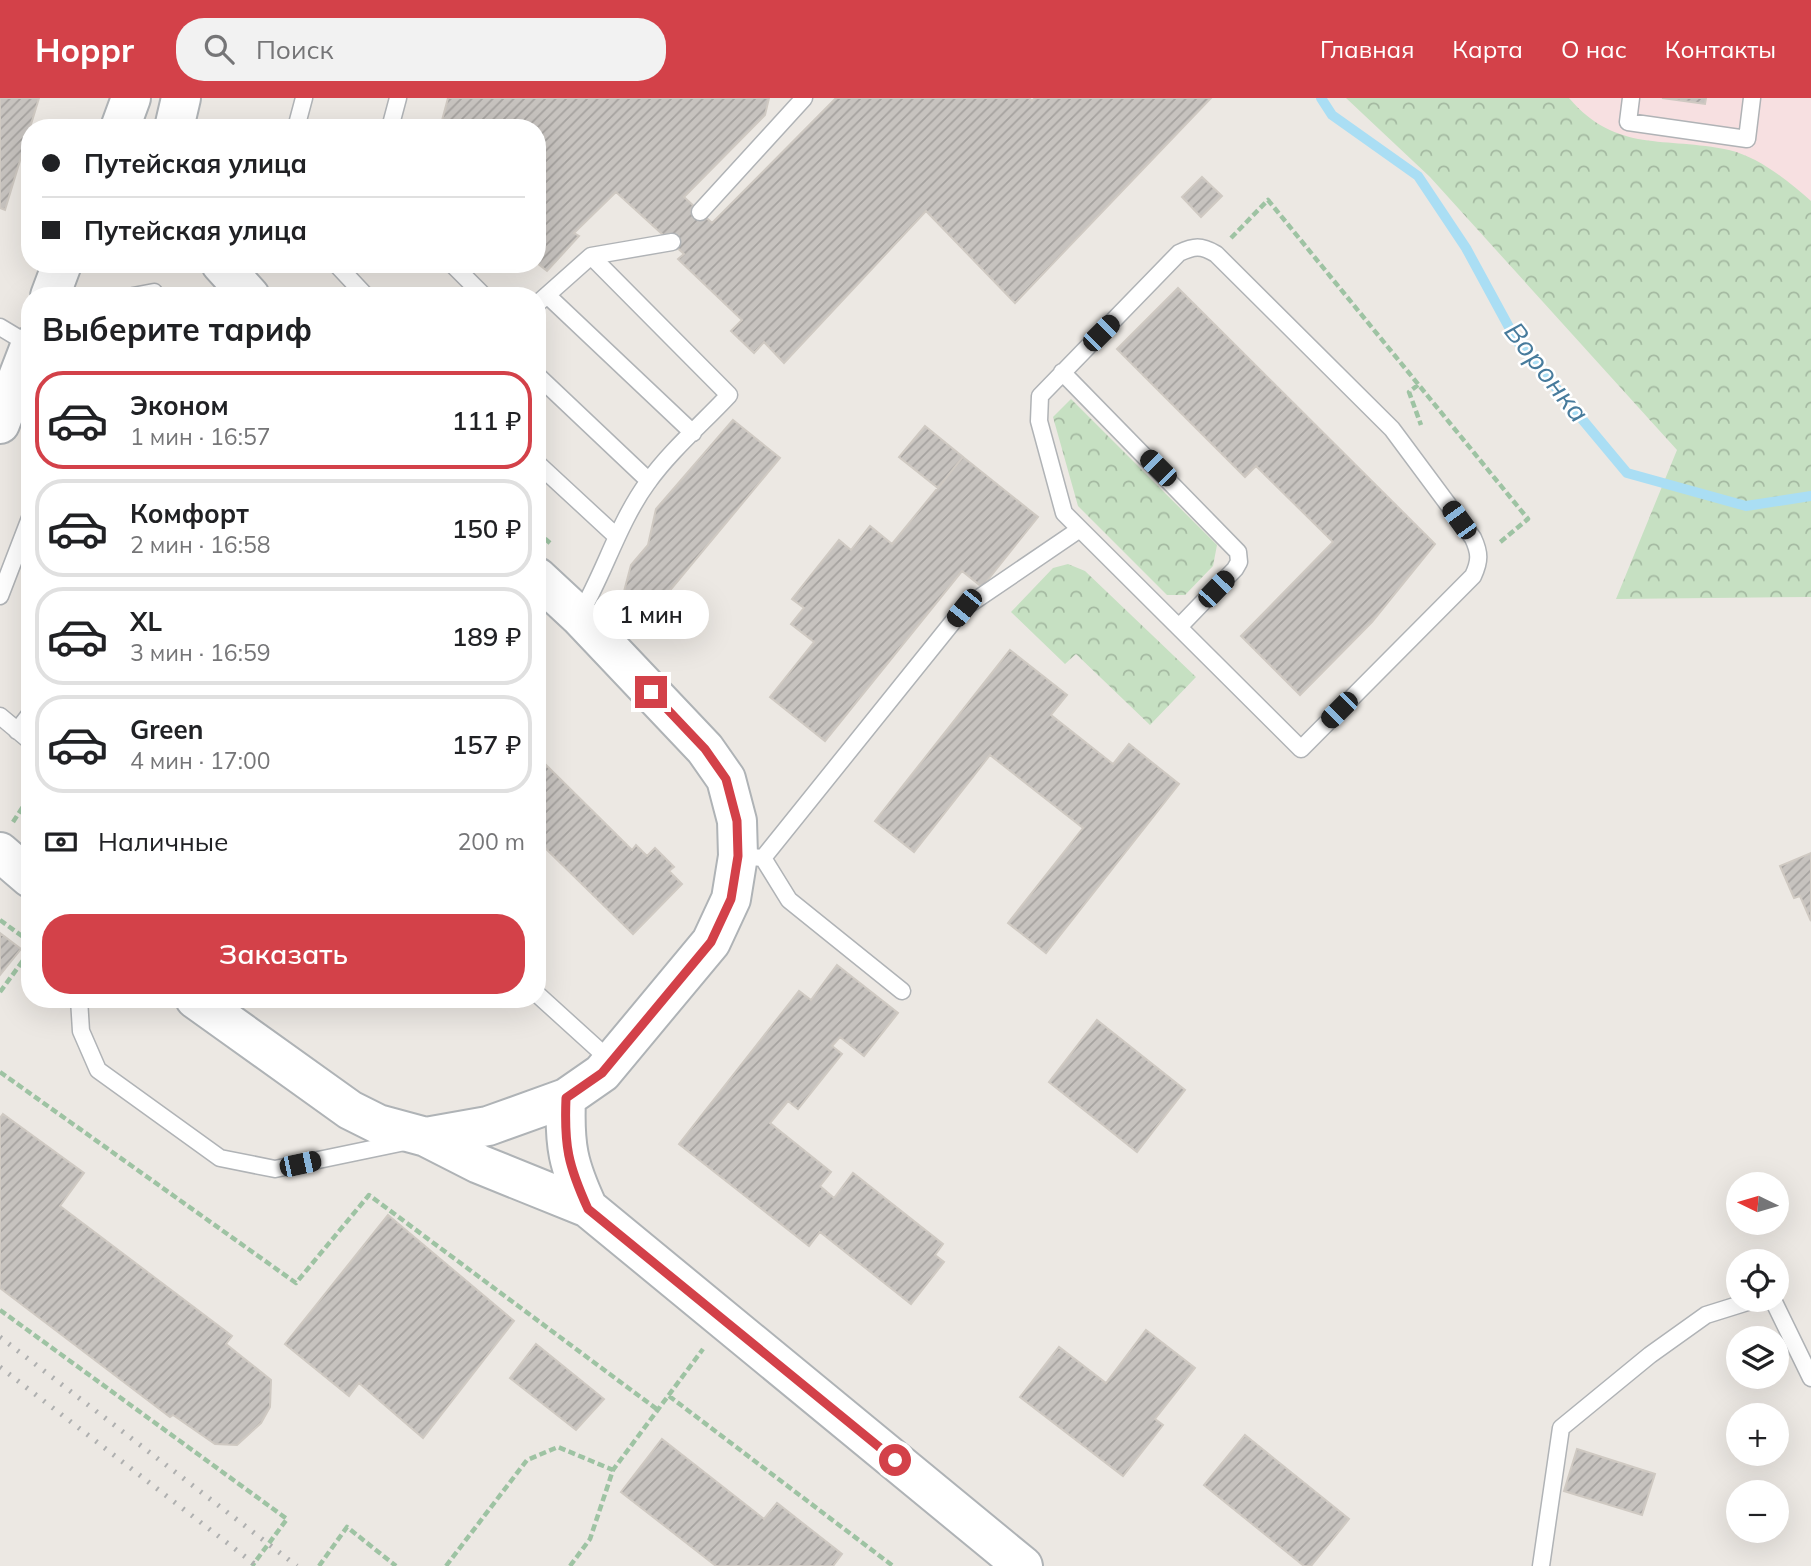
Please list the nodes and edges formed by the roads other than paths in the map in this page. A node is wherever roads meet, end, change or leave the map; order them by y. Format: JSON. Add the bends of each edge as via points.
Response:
{"nodes":[{"id":1,"x":131,"y":98,"type":"edge"},
{"id":2,"x":181,"y":98,"type":"edge"},
{"id":3,"x":304,"y":98,"type":"edge"},
{"id":4,"x":398,"y":98,"type":"edge"},
{"id":5,"x":804,"y":98,"type":"edge"},
{"id":6,"x":1631,"y":98,"type":"edge"},
{"id":7,"x":1752,"y":98,"type":"edge"},
{"id":8,"x":123,"y":119,"type":"edge"},
{"id":9,"x":176,"y":119,"type":"edge"},
{"id":10,"x":298,"y":119,"type":"edge"},
{"id":11,"x":392,"y":119,"type":"edge"},
{"id":12,"x":700,"y":212,"type":"dead end"},
{"id":13,"x":672,"y":242,"type":"dead end"},
{"id":14,"x":591,"y":256,"type":"junction"},
{"id":15,"x":229,"y":273,"type":"edge"},
{"id":16,"x":344,"y":273,"type":"edge"},
{"id":17,"x":462,"y":273,"type":"edge"},
{"id":18,"x":242,"y":287,"type":"edge"},
{"id":19,"x":358,"y":287,"type":"edge"},
{"id":20,"x":475,"y":287,"type":"edge"},
{"id":21,"x":546,"y":296,"type":"edge"},
{"id":22,"x":546,"y":304,"type":"edge"},
{"id":23,"x":0,"y":327,"type":"edge"},
{"id":24,"x":21,"y":340,"type":"edge"},
{"id":25,"x":21,"y":370,"type":"edge"},
{"id":26,"x":1062,"y":372,"type":"junction"},
{"id":27,"x":546,"y":384,"type":"edge"},
{"id":28,"x":0,"y":425,"type":"edge"},
{"id":29,"x":693,"y":433,"type":"junction"},
{"id":30,"x":546,"y":471,"type":"edge"},
{"id":31,"x":649,"y":481,"type":"junction"},
{"id":32,"x":1080,"y":529,"type":"junction"},
{"id":33,"x":616,"y":536,"type":"junction"},
{"id":34,"x":21,"y":541,"type":"edge"},
{"id":35,"x":546,"y":585,"type":"edge"},
{"id":36,"x":0,"y":596,"type":"edge"},
{"id":37,"x":579,"y":615,"type":"junction"},
{"id":38,"x":1179,"y":627,"type":"junction"},
{"id":39,"x":0,"y":716,"type":"edge"},
{"id":40,"x":21,"y":734,"type":"edge"},
{"id":41,"x":0,"y":852,"type":"edge"},
{"id":42,"x":751,"y":857,"type":"junction"},
{"id":43,"x":21,"y":870,"type":"edge"},
{"id":44,"x":902,"y":991,"type":"dead end"},
{"id":45,"x":546,"y":1002,"type":"edge"},
{"id":46,"x":80,"y":1008,"type":"edge"},
{"id":47,"x":208,"y":1008,"type":"edge"},
{"id":48,"x":612,"y":1062,"type":"junction"},
{"id":49,"x":566,"y":1098,"type":"junction"},
{"id":50,"x":426,"y":1137,"type":"junction"},
{"id":51,"x":588,"y":1209,"type":"junction"},
{"id":52,"x":1726,"y":1309,"type":"edge"},
{"id":53,"x":1779,"y":1312,"type":"edge"},
{"id":54,"x":1811,"y":1378,"type":"edge"},
{"id":55,"x":1023,"y":1566,"type":"edge"},
{"id":56,"x":1541,"y":1566,"type":"edge"}],
"edges":[{"from":1,"to":8,"type":"street"},
{"from":2,"to":9,"type":"street"},
{"from":3,"to":10,"type":"lane"},
{"from":4,"to":11,"type":"lane"},
{"from":5,"to":12,"type":"lane"},
{"from":6,"to":7,"type":"lane","via":[[1628,122],[1747,139]]},
{"from":13,"to":14,"type":"lane"},
{"from":14,"to":21,"type":"lane"},
{"from":14,"to":29,"type":"lane","via":[[730,395]]},
{"from":15,"to":18,"type":"street"},
{"from":16,"to":19,"type":"lane"},
{"from":17,"to":20,"type":"lane"},
{"from":22,"to":29,"type":"lane"},
{"from":23,"to":24,"type":"lane"},
{"from":25,"to":28,"type":"street"},
{"from":26,"to":32,"type":"lane","via":[[1040,396],[1039,421],[1064,513]]},
{"from":26,"to":38,"type":"lane","via":[[1238,552],[1235,569]]},
{"from":26,"to":38,"type":"lane","via":[[1179,253],[1192,246],[1204,247],[1392,429],[1479,551],[1473,576],[1301,749]]},
{"from":27,"to":31,"type":"lane"},
{"from":29,"to":31,"type":"lane"},
{"from":30,"to":33,"type":"lane"},
{"from":31,"to":33,"type":"lane"},
{"from":32,"to":38,"type":"lane"},
{"from":32,"to":42,"type":"lane","via":[[964,608]]},
{"from":33,"to":37,"type":"lane","via":[[597,586]]},
{"from":34,"to":36,"type":"lane"},
{"from":35,"to":37,"type":"street"},
{"from":37,"to":42,"type":"street","via":[[705,749],[726,779]]},
{"from":39,"to":40,"type":"lane"},
{"from":41,"to":43,"type":"street"},
{"from":42,"to":44,"type":"lane","via":[[789,900]]},
{"from":42,"to":48,"type":"street","via":[[711,942]]},
{"from":45,"to":48,"type":"lane"},
{"from":46,"to":50,"type":"lane","via":[[81,1031],[98,1070],[220,1158],[275,1169]]},
{"from":47,"to":50,"type":"street","via":[[350,1110],[378,1124]]},
{"from":48,"to":49,"type":"street"},
{"from":49,"to":50,"type":"street","via":[[488,1126]]},
{"from":49,"to":51,"type":"street","via":[[569,1168]]},
{"from":50,"to":51,"type":"street"},
{"from":51,"to":55,"type":"street"},
{"from":52,"to":56,"type":"lane","via":[[1706,1315],[1650,1355],[1562,1428]]},
{"from":53,"to":54,"type":"lane"}]}
